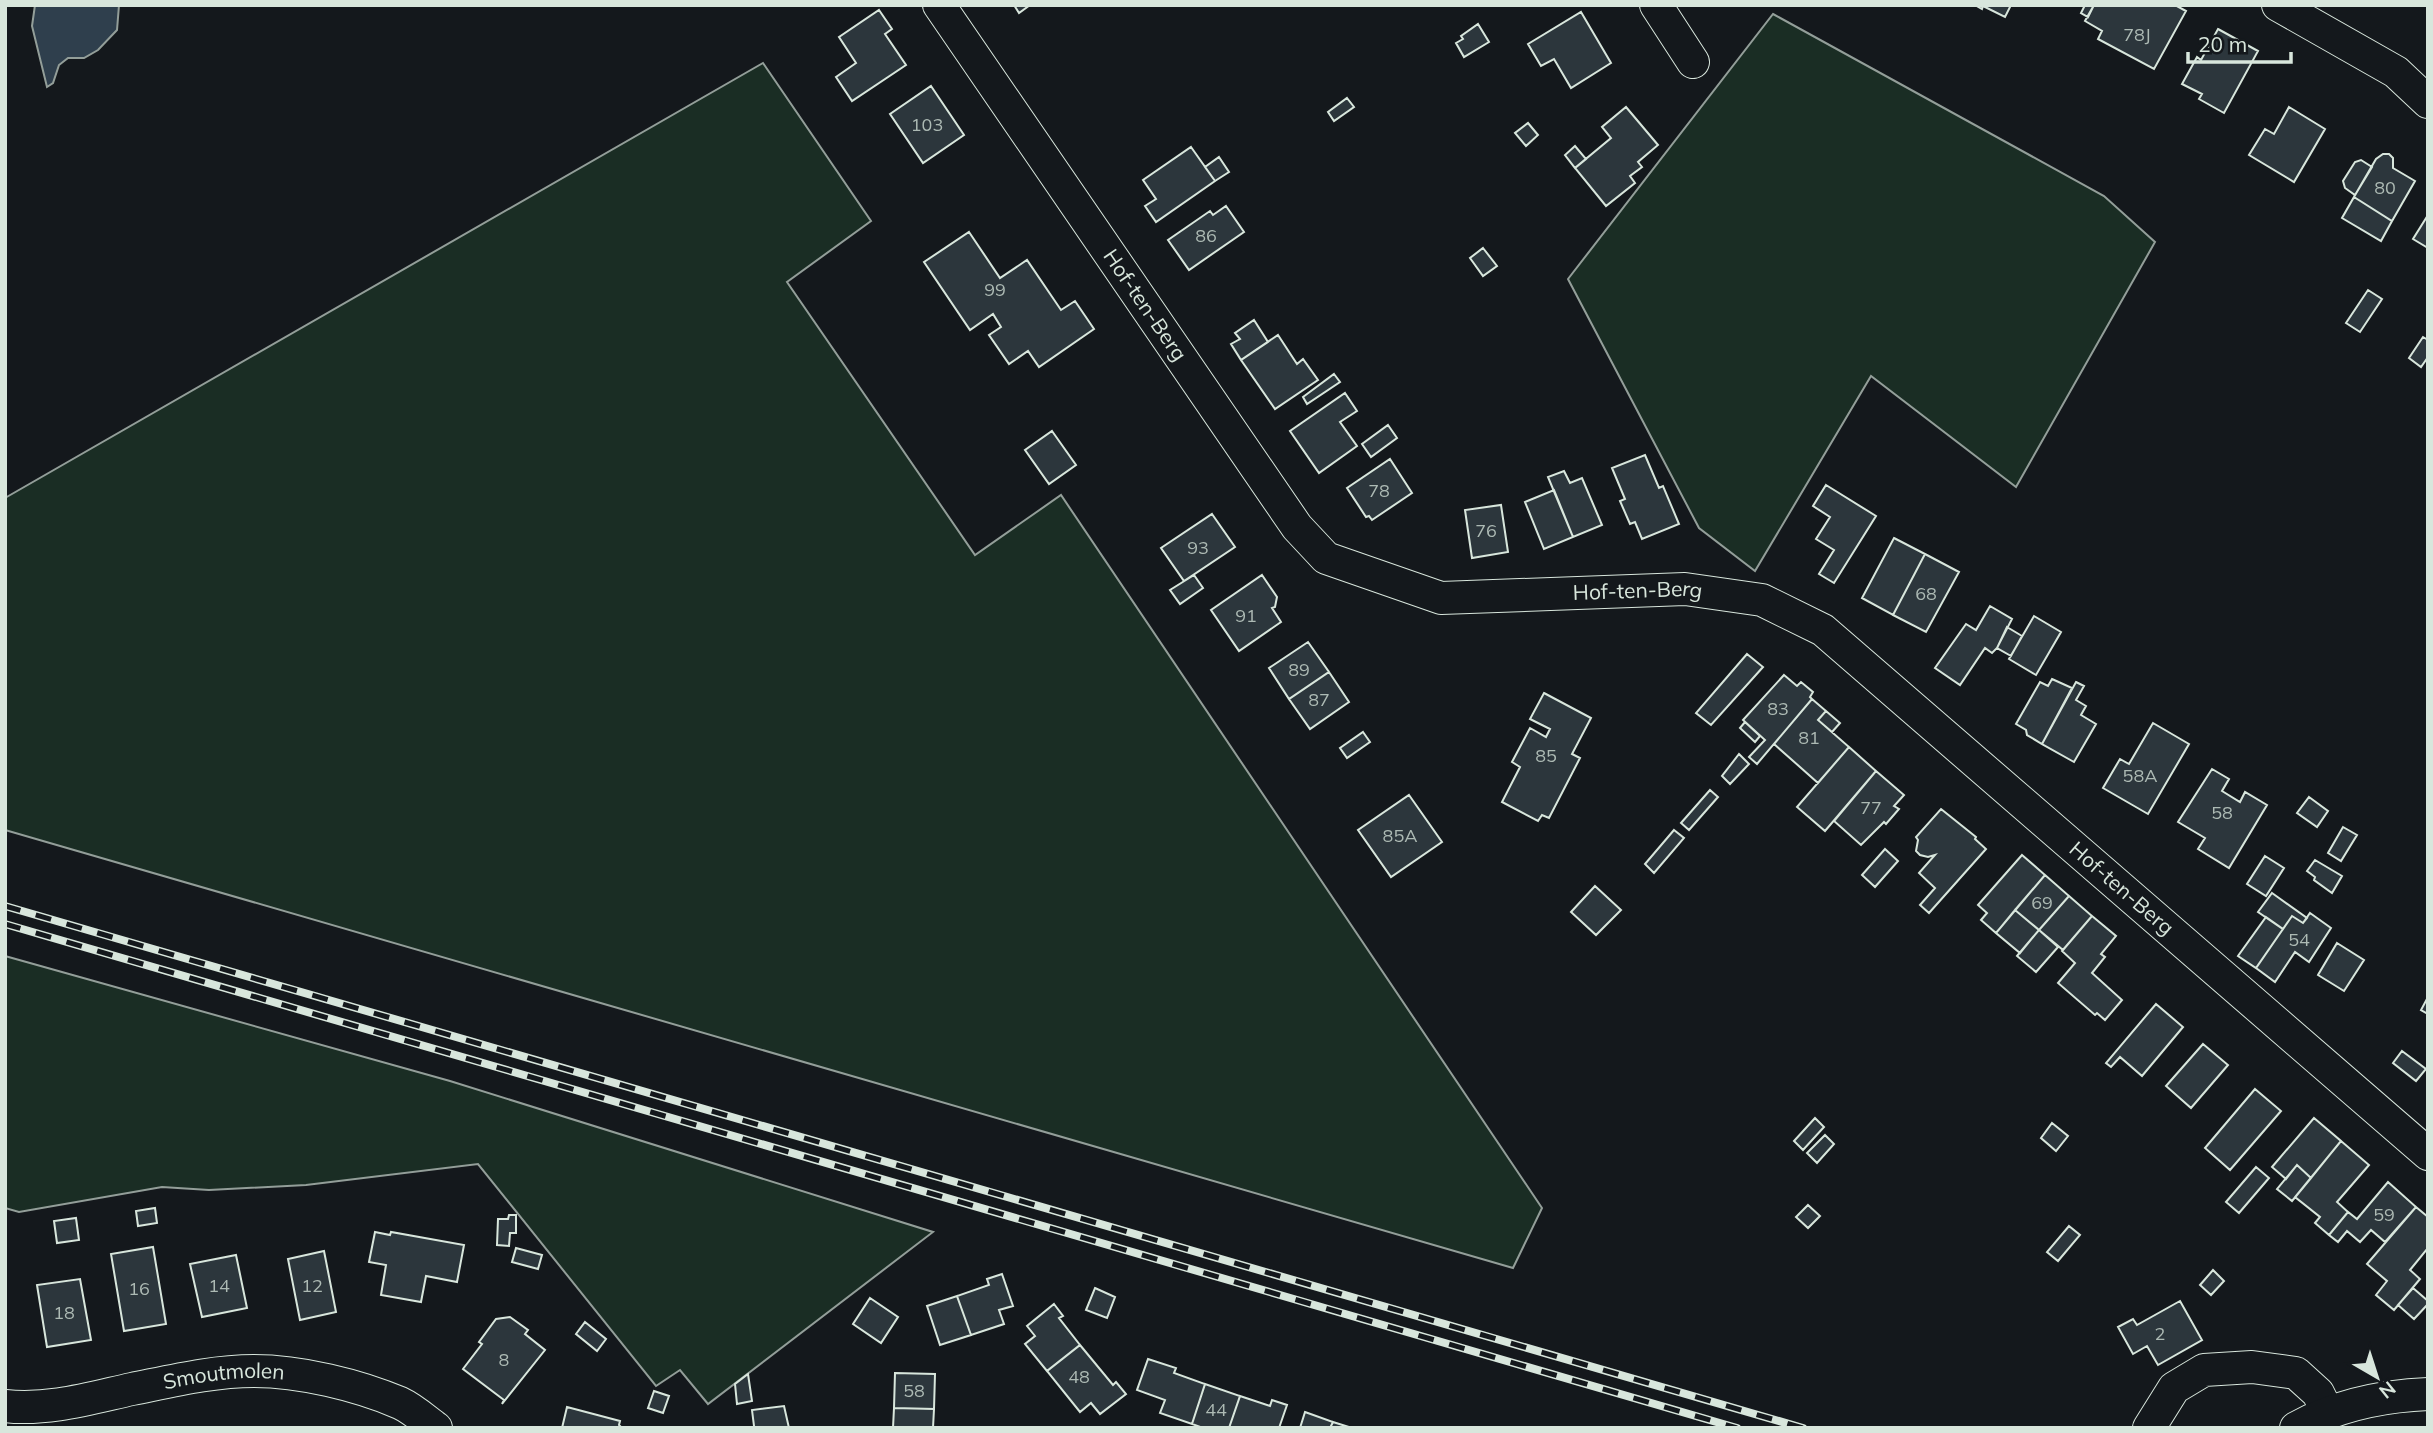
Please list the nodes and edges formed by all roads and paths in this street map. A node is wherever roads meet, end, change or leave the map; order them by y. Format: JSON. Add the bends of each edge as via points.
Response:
{"nodes":[{"id":1,"x":939,"y":5,"type":"edge"},
{"id":2,"x":1656,"y":5,"type":"edge"},
{"id":3,"x":2278,"y":5,"type":"edge"},
{"id":4,"x":1693,"y":62,"type":"dead end"},
{"id":5,"x":2428,"y":102,"type":"edge"},
{"id":6,"x":2428,"y":1154,"type":"edge"},
{"id":7,"x":2428,"y":1394,"type":"edge"},
{"id":8,"x":5,"y":1406,"type":"edge"},
{"id":9,"x":2328,"y":1413,"type":"junction"},
{"id":10,"x":436,"y":1428,"type":"edge"},
{"id":11,"x":2149,"y":1428,"type":"edge"},
{"id":12,"x":2296,"y":1428,"type":"edge"}],
"edges":[{"from":1,"to":6,"type":"street","name":"Hof-ten-Berg","via":[[1275,497],[1326,558],[1441,597],[1685,589],[1762,600],[1823,630]]},
{"from":2,"to":4,"type":"street"},
{"from":3,"to":5,"type":"street","via":[[2396,72]]},
{"from":7,"to":9,"type":"street","via":[[2380,1398]]},
{"from":8,"to":10,"type":"street","name":"Smoutmolen","via":[[66,1403],[197,1376],[255,1371],[358,1388],[403,1404]]},
{"from":9,"to":11,"type":"street","via":[[2318,1392],[2296,1373],[2252,1367],[2204,1370],[2174,1388]]},
{"from":9,"to":12,"type":"street"}]}
